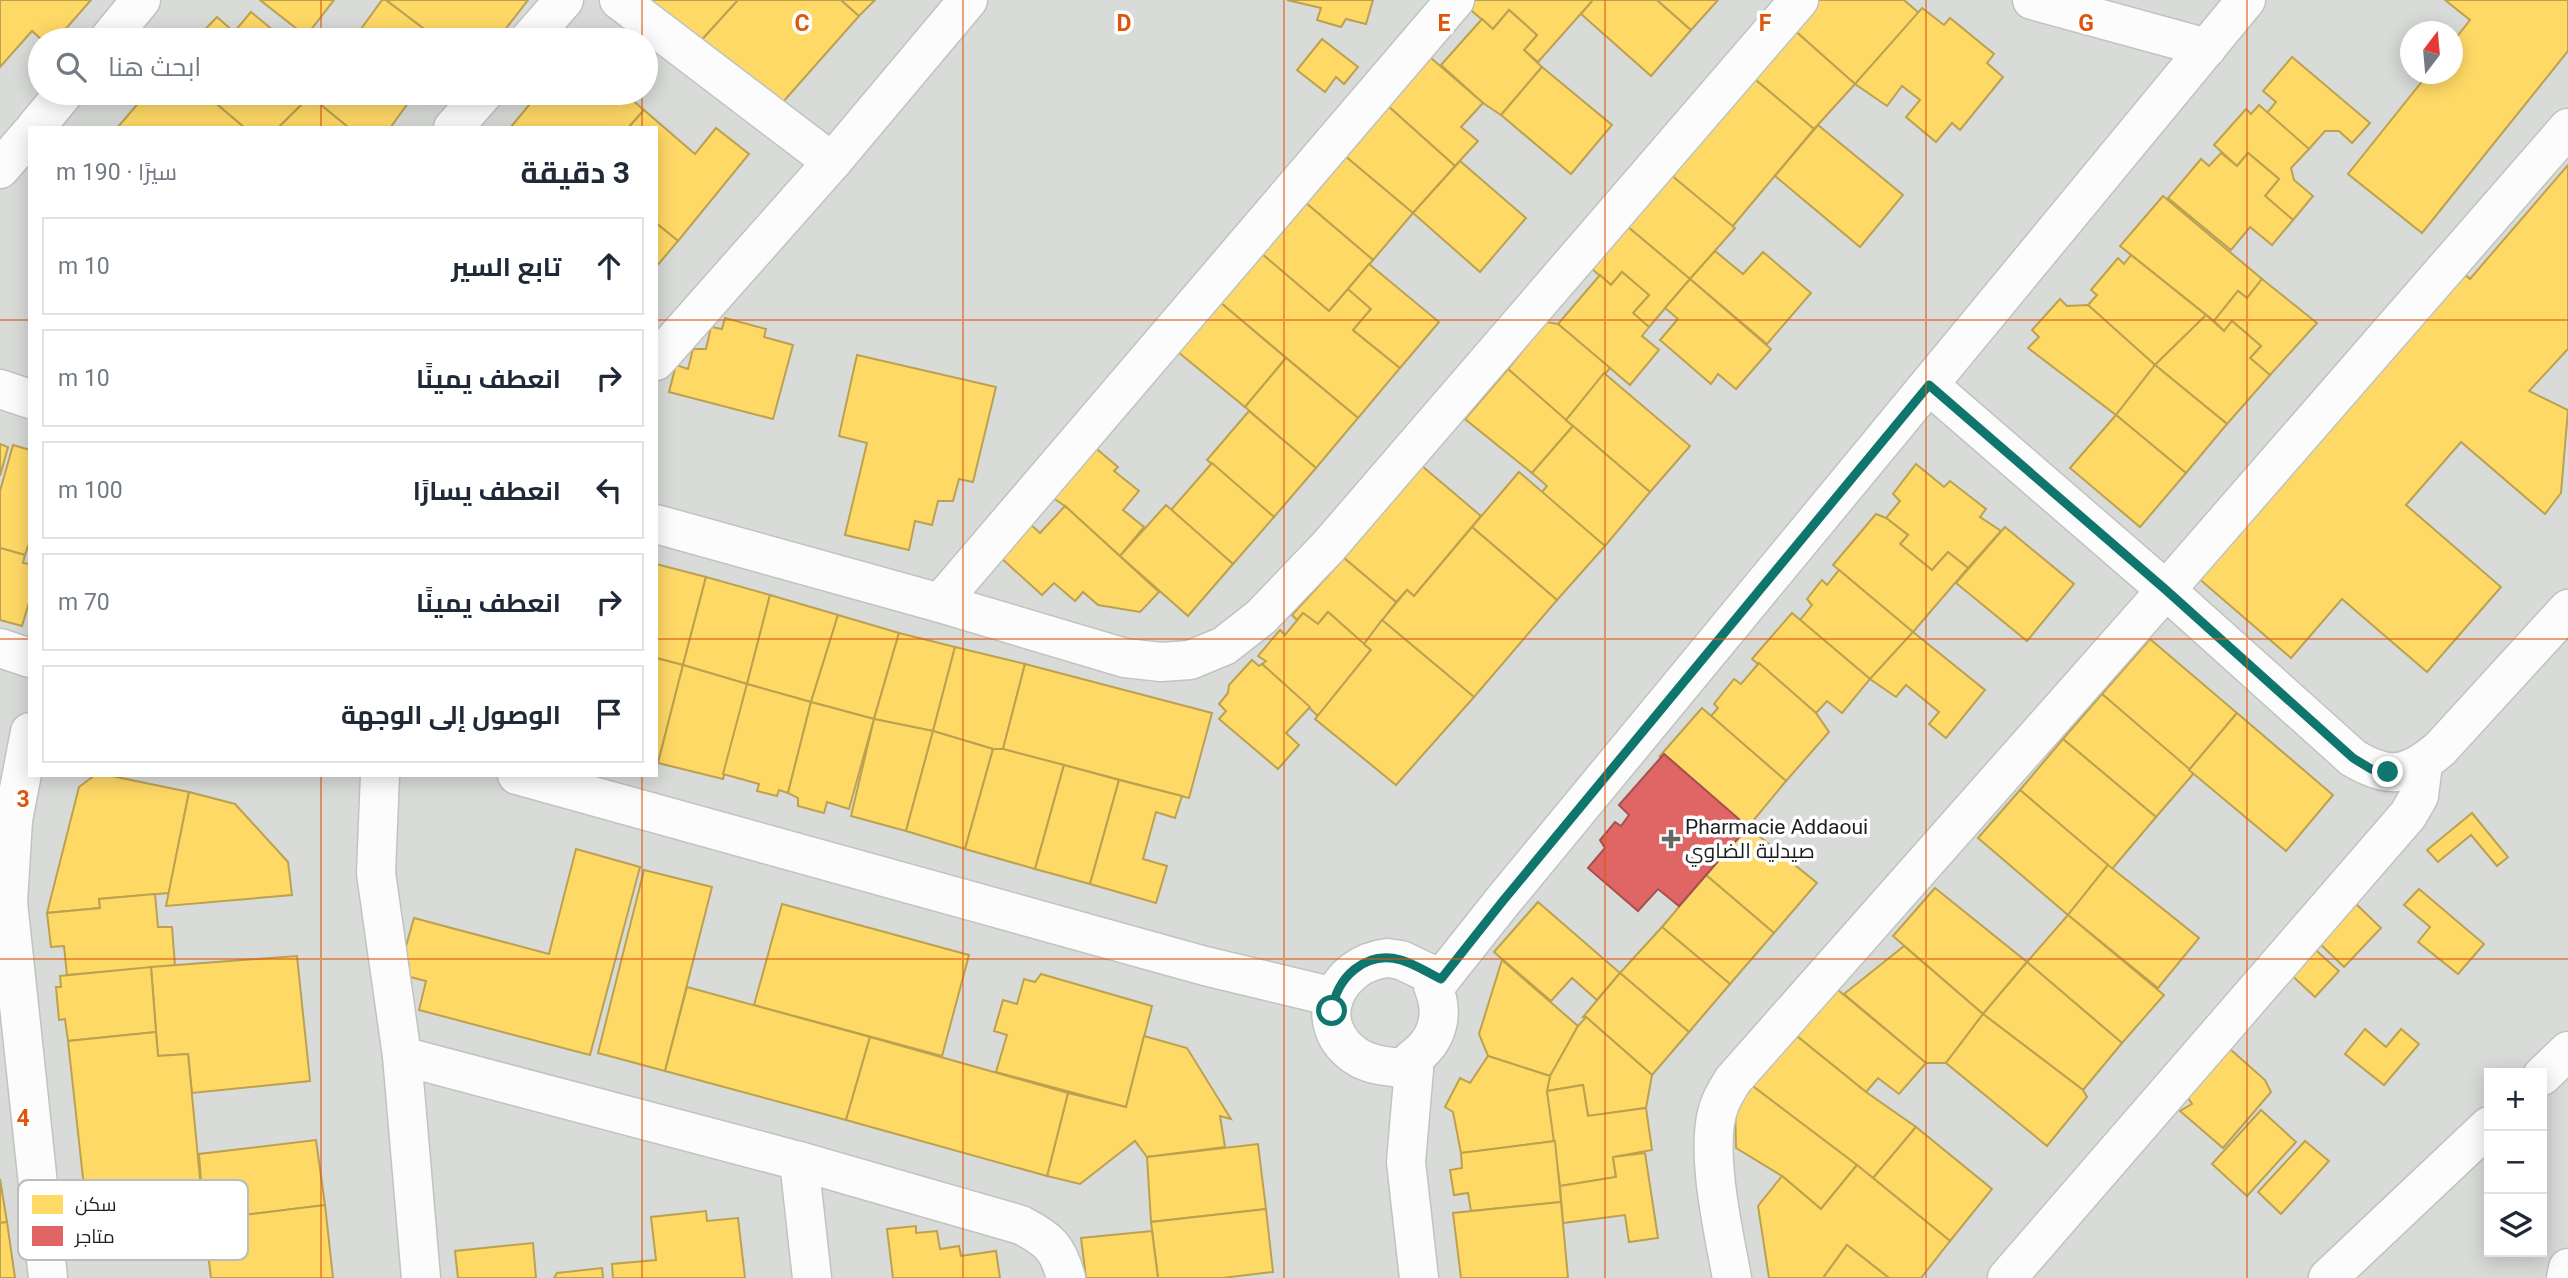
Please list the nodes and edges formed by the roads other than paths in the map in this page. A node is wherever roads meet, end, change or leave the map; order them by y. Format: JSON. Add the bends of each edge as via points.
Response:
{"nodes":[{"id":1,"x":141,"y":0,"type":"edge"},
{"id":2,"x":564,"y":0,"type":"edge"},
{"id":3,"x":619,"y":0,"type":"edge"},
{"id":4,"x":968,"y":0,"type":"edge"},
{"id":5,"x":1455,"y":0,"type":"edge"},
{"id":6,"x":1799,"y":0,"type":"edge"},
{"id":7,"x":2032,"y":0,"type":"edge"},
{"id":8,"x":2246,"y":0,"type":"edge"},
{"id":9,"x":118,"y":28,"type":"edge"},
{"id":10,"x":540,"y":28,"type":"edge"},
{"id":11,"x":656,"y":28,"type":"edge"},
{"id":12,"x":658,"y":30,"type":"edge"},
{"id":13,"x":2207,"y":48,"type":"junction"},
{"id":14,"x":54,"y":105,"type":"edge"},
{"id":15,"x":473,"y":105,"type":"edge"},
{"id":16,"x":37,"y":126,"type":"edge"},
{"id":17,"x":455,"y":126,"type":"edge"},
{"id":18,"x":2568,"y":128,"type":"edge"},
{"id":19,"x":28,"y":136,"type":"edge"},
{"id":20,"x":832,"y":162,"type":"junction"},
{"id":21,"x":0,"y":169,"type":"edge"},
{"id":22,"x":658,"y":359,"type":"edge"},
{"id":23,"x":1929,"y":385,"type":"junction"},
{"id":24,"x":0,"y":389,"type":"edge"},
{"id":25,"x":28,"y":398,"type":"edge"},
{"id":26,"x":658,"y":525,"type":"edge"},
{"id":27,"x":2166,"y":590,"type":"junction"},
{"id":28,"x":940,"y":603,"type":"junction"},
{"id":29,"x":2568,"y":609,"type":"edge"},
{"id":30,"x":0,"y":648,"type":"edge"},
{"id":31,"x":28,"y":657,"type":"edge"},
{"id":32,"x":28,"y":742,"type":"edge"},
{"id":33,"x":2423,"y":764,"type":"junction"},
{"id":34,"x":380,"y":777,"type":"edge"},
{"id":35,"x":524,"y":777,"type":"edge"},
{"id":36,"x":1441,"y":979,"type":"junction"},
{"id":37,"x":1334,"y":997,"type":"junction"},
{"id":38,"x":2568,"y":1051,"type":"edge"},
{"id":39,"x":402,"y":1056,"type":"junction"},
{"id":40,"x":1414,"y":1069,"type":"junction"},
{"id":41,"x":2547,"y":1071,"type":"edge"},
{"id":42,"x":2484,"y":1131,"type":"edge"},
{"id":43,"x":799,"y":1161,"type":"junction"},
{"id":44,"x":38,"y":1180,"type":"edge"},
{"id":45,"x":46,"y":1260,"type":"edge"},
{"id":46,"x":2568,"y":1268,"type":"edge"},
{"id":47,"x":48,"y":1278,"type":"edge"},
{"id":48,"x":421,"y":1278,"type":"edge"},
{"id":49,"x":811,"y":1278,"type":"edge"},
{"id":50,"x":1066,"y":1278,"type":"edge"},
{"id":51,"x":1419,"y":1278,"type":"edge"},
{"id":52,"x":1732,"y":1278,"type":"edge"},
{"id":53,"x":2007,"y":1278,"type":"edge"},
{"id":54,"x":2328,"y":1278,"type":"edge"},
{"id":55,"x":2566,"y":1278,"type":"edge"}],
"edges":[{"from":1,"to":9,"type":"street"},
{"from":2,"to":10,"type":"street"},
{"from":3,"to":11,"type":"street"},
{"from":4,"to":20,"type":"street"},
{"from":5,"to":28,"type":"street"},
{"from":6,"to":28,"type":"street","via":[[1328,547],[1261,617],[1224,646],[1190,660],[1125,658]]},
{"from":7,"to":13,"type":"street"},
{"from":8,"to":13,"type":"street"},
{"from":12,"to":20,"type":"street"},
{"from":13,"to":23,"type":"street"},
{"from":14,"to":16,"type":"street"},
{"from":15,"to":17,"type":"street"},
{"from":18,"to":27,"type":"street"},
{"from":19,"to":21,"type":"street"},
{"from":20,"to":22,"type":"street"},
{"from":23,"to":27,"type":"street"},
{"from":23,"to":36,"type":"street"},
{"from":24,"to":25,"type":"street"},
{"from":26,"to":28,"type":"street"},
{"from":27,"to":33,"type":"street","via":[[2353,758],[2371,769],[2388,772],[2406,772]]},
{"from":27,"to":52,"type":"street","via":[[1732,1080],[1719,1105],[1714,1167]]},
{"from":29,"to":33,"type":"street"},
{"from":30,"to":31,"type":"street"},
{"from":32,"to":44,"type":"street","via":[[13,820],[8,902]]},
{"from":33,"to":53,"type":"street","via":[[2419,796],[2408,815]]},
{"from":34,"to":39,"type":"street","via":[[376,873]]},
{"from":35,"to":37,"type":"street","via":[[1205,967]]},
{"from":36,"to":37,"type":"street","via":[[1401,960],[1373,960],[1349,973]]},
{"from":36,"to":40,"type":"street","via":[[1433,986],[1440,1013],[1437,1027],[1432,1040],[1412,1059]]},
{"from":37,"to":40,"type":"street","via":[[1333,1025],[1347,1049],[1371,1063]]},
{"from":38,"to":41,"type":"street"},
{"from":39,"to":43,"type":"street"},
{"from":39,"to":48,"type":"street"},
{"from":40,"to":51,"type":"street","via":[[1406,1163]]},
{"from":42,"to":54,"type":"street"},
{"from":43,"to":49,"type":"street"},
{"from":43,"to":50,"type":"street","via":[[1021,1225],[1047,1239]]},
{"from":45,"to":47,"type":"street"},
{"from":46,"to":55,"type":"street"}]}
